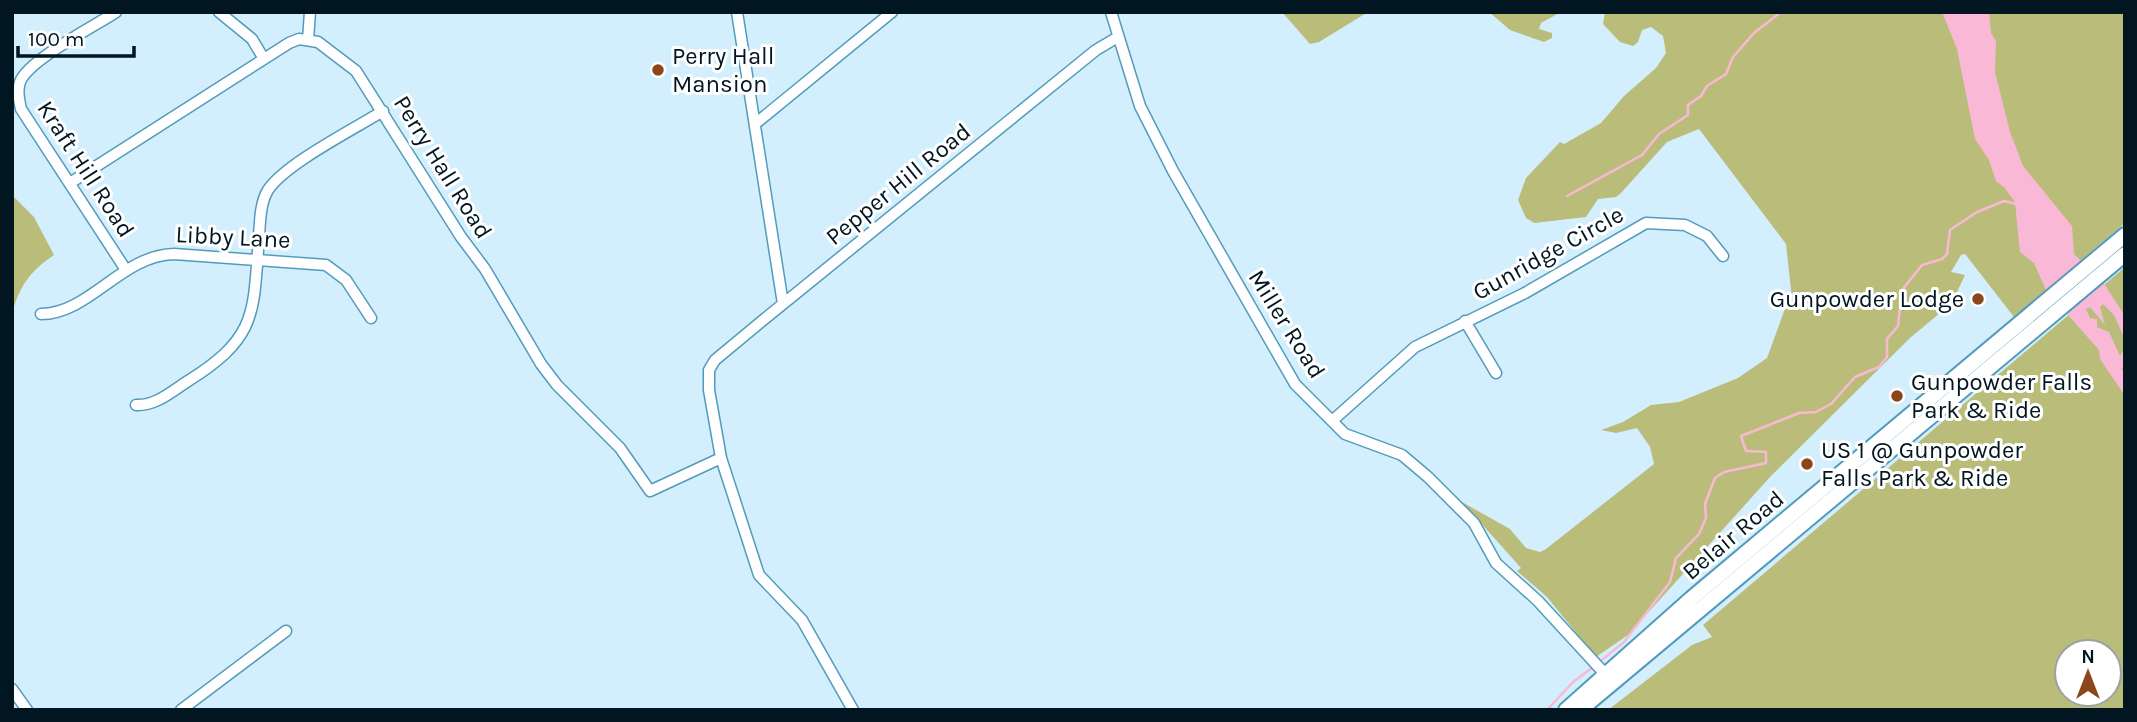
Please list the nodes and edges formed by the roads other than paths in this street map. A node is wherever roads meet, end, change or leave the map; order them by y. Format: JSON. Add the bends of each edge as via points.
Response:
{"nodes":[{"id":1,"x":116,"y":12,"type":"edge"},
{"id":2,"x":219,"y":12,"type":"edge"},
{"id":3,"x":310,"y":12,"type":"edge"},
{"id":4,"x":737,"y":12,"type":"edge"},
{"id":5,"x":892,"y":12,"type":"edge"},
{"id":6,"x":1111,"y":12,"type":"edge"},
{"id":7,"x":1118,"y":37,"type":"junction"},
{"id":8,"x":308,"y":40,"type":"junction"},
{"id":9,"x":264,"y":59,"type":"junction"},
{"id":10,"x":383,"y":111,"type":"junction"},
{"id":11,"x":755,"y":124,"type":"junction"},
{"id":12,"x":70,"y":183,"type":"junction"},
{"id":13,"x":2125,"y":236,"type":"edge"},
{"id":14,"x":2125,"y":254,"type":"edge"},
{"id":15,"x":1723,"y":256,"type":"dead end"},
{"id":16,"x":257,"y":260,"type":"junction"},
{"id":17,"x":127,"y":270,"type":"junction"},
{"id":18,"x":783,"y":304,"type":"junction"},
{"id":19,"x":41,"y":314,"type":"dead end"},
{"id":20,"x":371,"y":318,"type":"dead end"},
{"id":21,"x":1465,"y":321,"type":"junction"},
{"id":22,"x":2029,"y":326,"type":"junction"},
{"id":23,"x":1496,"y":373,"type":"dead end"},
{"id":24,"x":136,"y":405,"type":"dead end"},
{"id":25,"x":1332,"y":421,"type":"junction"},
{"id":26,"x":721,"y":458,"type":"junction"},
{"id":27,"x":286,"y":631,"type":"dead end"},
{"id":28,"x":1603,"y":672,"type":"junction"},
{"id":29,"x":12,"y":690,"type":"edge"},
{"id":30,"x":27,"y":710,"type":"edge"},
{"id":31,"x":181,"y":710,"type":"edge"},
{"id":32,"x":853,"y":710,"type":"edge"},
{"id":33,"x":1566,"y":710,"type":"edge"},
{"id":34,"x":1580,"y":710,"type":"edge"}],
"edges":[{"from":1,"to":12,"type":"street","name":"Kraft Hill Road","via":[[31,68],[20,82],[21,109]]},
{"from":2,"to":9,"type":"street","via":[[252,39]]},
{"from":3,"to":8,"type":"street"},
{"from":4,"to":11,"type":"street"},
{"from":5,"to":11,"type":"street"},
{"from":6,"to":7,"type":"street","name":"Miller Road"},
{"from":7,"to":18,"type":"street","name":"Pepper Hill Road","via":[[1096,50]]},
{"from":7,"to":25,"type":"street","name":"Miller Road","via":[[1140,106],[1173,171],[1295,384]]},
{"from":8,"to":9,"type":"street","via":[[289,43]]},
{"from":8,"to":10,"type":"street","name":"Perry Hall Road","via":[[318,42],[356,71]]},
{"from":9,"to":12,"type":"street"},
{"from":10,"to":16,"type":"street","via":[[272,185],[263,200]]},
{"from":10,"to":26,"type":"street","name":"Perry Hall Road","via":[[541,364],[620,448],[650,491]]},
{"from":11,"to":18,"type":"street"},
{"from":12,"to":17,"type":"street","name":"Kraft Hill Road"},
{"from":13,"to":22,"type":"highway","name":"Belair Road"},
{"from":14,"to":22,"type":"highway","name":"Belair Road"},
{"from":15,"to":21,"type":"street","name":"Gunridge Circle","via":[[1707,236],[1685,225],[1646,223],[1525,293]]},
{"from":16,"to":17,"type":"street","name":"Libby Lane","via":[[158,254]]},
{"from":16,"to":20,"type":"street","name":"Libby Lane","via":[[333,269],[346,280]]},
{"from":16,"to":24,"type":"street","via":[[252,312],[232,349],[156,401]]},
{"from":17,"to":19,"type":"street","name":"Libby Lane","via":[[67,308]]},
{"from":18,"to":26,"type":"street","name":"Pepper Hill Road","via":[[709,370]]},
{"from":21,"to":23,"type":"street","name":"Gunridge Circle"},
{"from":21,"to":25,"type":"street","name":"Gunridge Circle","via":[[1416,347]]},
{"from":22,"to":28,"type":"highway","name":"Belair Road"},
{"from":25,"to":28,"type":"street","name":"Miller Road","via":[[1358,440],[1411,461],[1466,514],[1496,563]]},
{"from":26,"to":32,"type":"street","via":[[759,575],[802,620]]},
{"from":27,"to":31,"type":"street"},
{"from":28,"to":33,"type":"highway","name":"Belair Road"},
{"from":28,"to":34,"type":"highway","name":"Belair Road"},
{"from":29,"to":30,"type":"street"}]}
